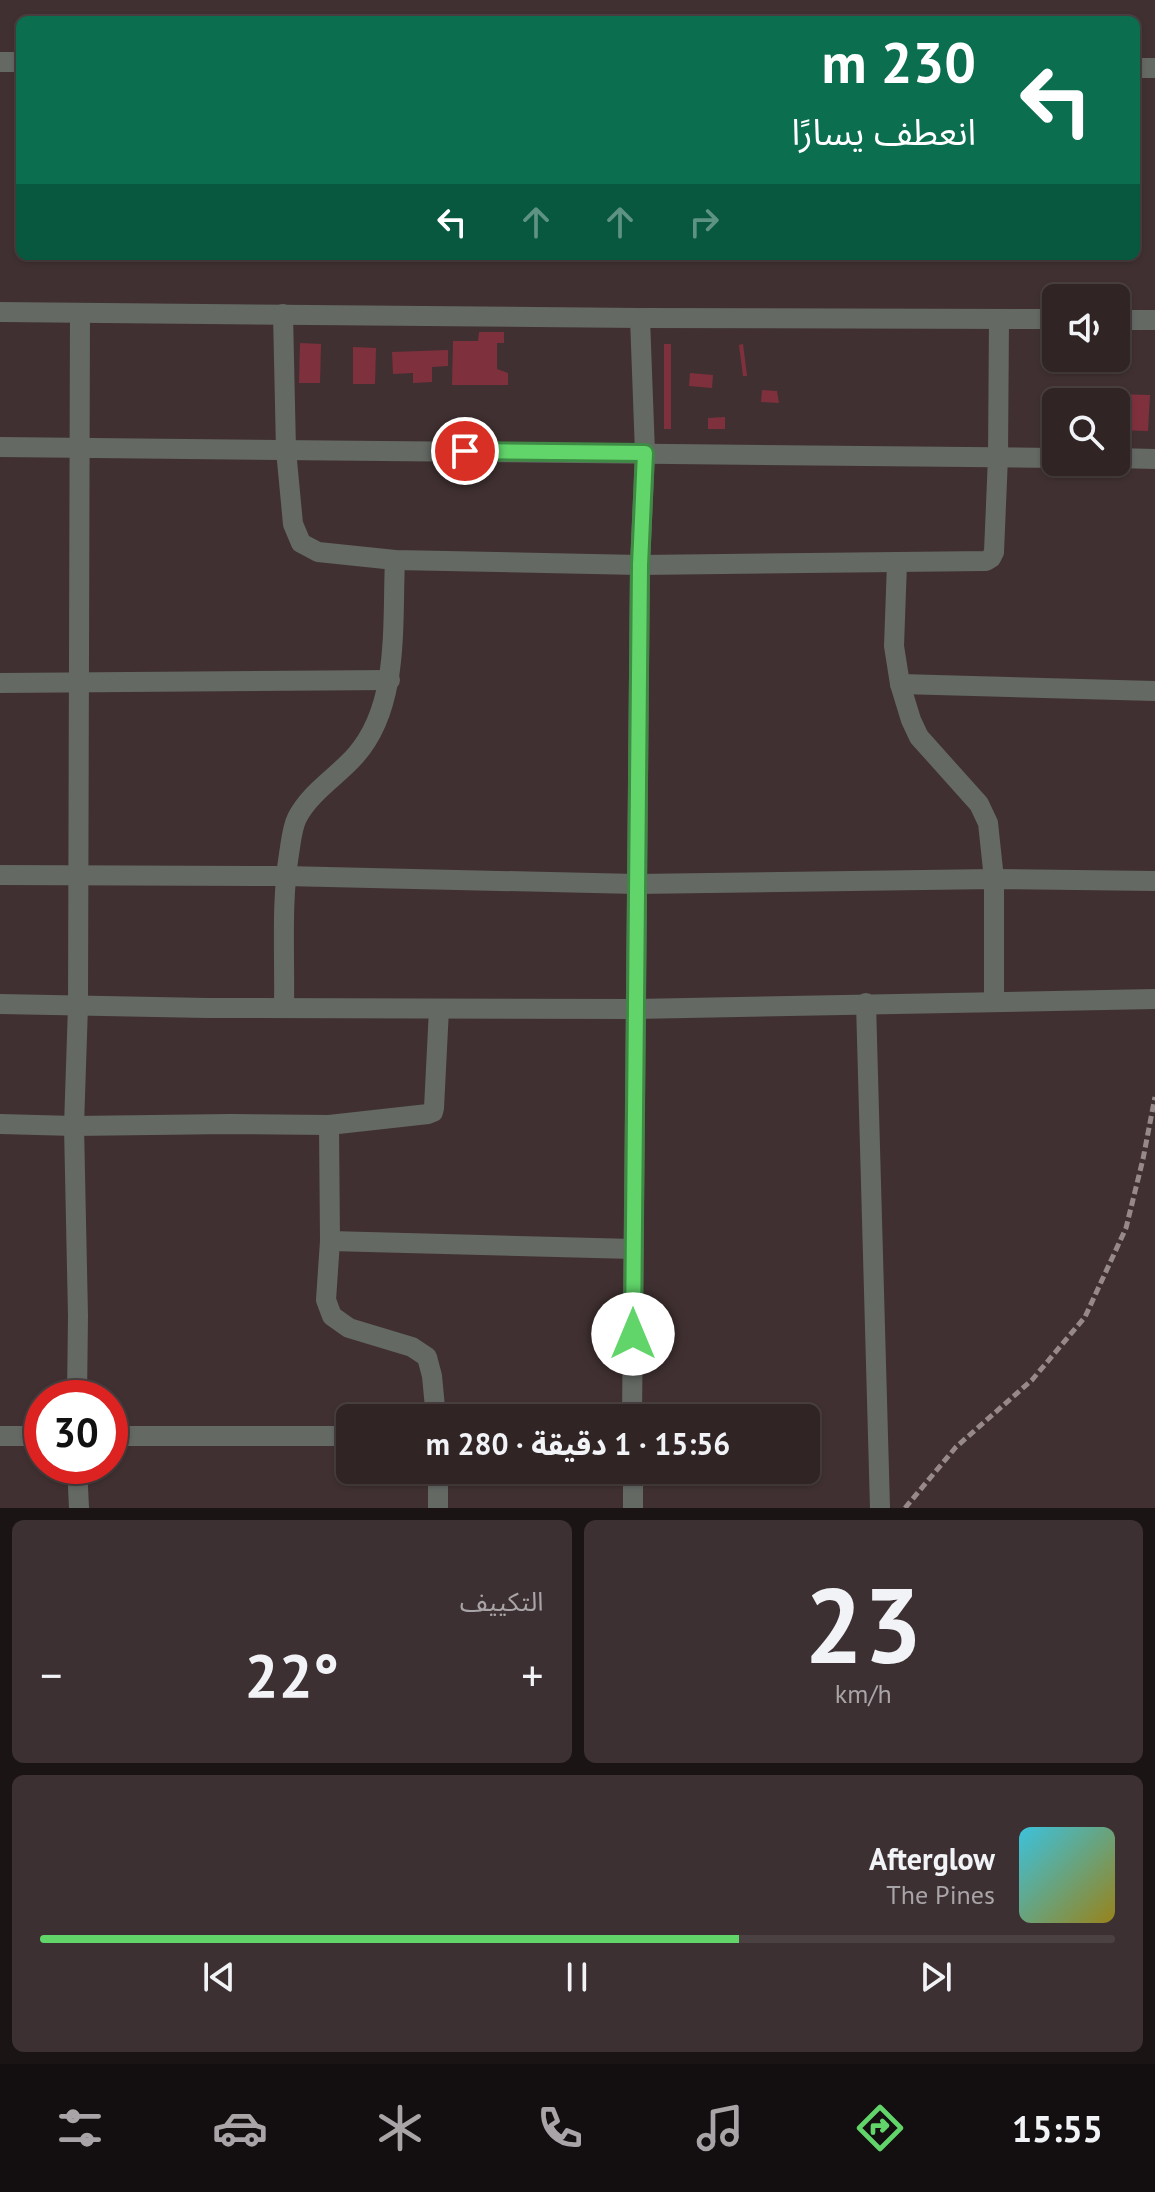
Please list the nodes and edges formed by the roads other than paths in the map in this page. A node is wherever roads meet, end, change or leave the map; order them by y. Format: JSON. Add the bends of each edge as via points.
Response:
{"nodes":[{"id":1,"x":0,"y":312,"type":"edge"},
{"id":2,"x":80,"y":313,"type":"junction"},
{"id":3,"x":283,"y":314,"type":"junction"},
{"id":4,"x":640,"y":318,"type":"junction"},
{"id":5,"x":999,"y":319,"type":"junction"},
{"id":6,"x":1042,"y":319,"type":"edge"},
{"id":7,"x":1130,"y":320,"type":"edge"},
{"id":8,"x":1155,"y":320,"type":"edge"},
{"id":9,"x":0,"y":447,"type":"edge"},
{"id":10,"x":79,"y":447,"type":"junction"},
{"id":11,"x":286,"y":450,"type":"junction"},
{"id":12,"x":645,"y":453,"type":"junction"},
{"id":13,"x":998,"y":457,"type":"junction"},
{"id":14,"x":1042,"y":458,"type":"edge"},
{"id":15,"x":1130,"y":458,"type":"edge"},
{"id":16,"x":1155,"y":459,"type":"edge"},
{"id":17,"x":395,"y":560,"type":"junction"},
{"id":18,"x":897,"y":563,"type":"junction"},
{"id":19,"x":640,"y":565,"type":"junction"},
{"id":20,"x":390,"y":680,"type":"junction"},
{"id":21,"x":78,"y":682,"type":"junction"},
{"id":22,"x":0,"y":683,"type":"edge"},
{"id":23,"x":900,"y":684,"type":"junction"},
{"id":24,"x":1155,"y":691,"type":"edge"},
{"id":25,"x":0,"y":875,"type":"edge"},
{"id":26,"x":79,"y":875,"type":"junction"},
{"id":27,"x":285,"y":876,"type":"junction"},
{"id":28,"x":994,"y":879,"type":"junction"},
{"id":29,"x":1155,"y":881,"type":"edge"},
{"id":30,"x":636,"y":884,"type":"junction"},
{"id":31,"x":1155,"y":999,"type":"edge"},
{"id":32,"x":994,"y":1001,"type":"junction"},
{"id":33,"x":866,"y":1003,"type":"junction"},
{"id":34,"x":0,"y":1004,"type":"edge"},
{"id":35,"x":78,"y":1006,"type":"junction"},
{"id":36,"x":284,"y":1007,"type":"junction"},
{"id":37,"x":439,"y":1009,"type":"junction"},
{"id":38,"x":635,"y":1009,"type":"junction"},
{"id":39,"x":0,"y":1124,"type":"edge"},
{"id":40,"x":329,"y":1125,"type":"junction"},
{"id":41,"x":74,"y":1126,"type":"junction"},
{"id":42,"x":330,"y":1241,"type":"junction"},
{"id":43,"x":633,"y":1249,"type":"junction"},
{"id":44,"x":77,"y":1380,"type":"edge"},
{"id":45,"x":435,"y":1404,"type":"edge"},
{"id":46,"x":632,"y":1404,"type":"edge"},
{"id":47,"x":0,"y":1436,"type":"edge"},
{"id":48,"x":24,"y":1436,"type":"edge"},
{"id":49,"x":128,"y":1436,"type":"edge"},
{"id":50,"x":336,"y":1436,"type":"edge"},
{"id":51,"x":78,"y":1484,"type":"edge"},
{"id":52,"x":438,"y":1484,"type":"edge"},
{"id":53,"x":633,"y":1484,"type":"edge"},
{"id":54,"x":79,"y":1508,"type":"edge"},
{"id":55,"x":438,"y":1508,"type":"edge"},
{"id":56,"x":633,"y":1508,"type":"edge"},
{"id":57,"x":880,"y":1508,"type":"edge"}],
"edges":[{"from":1,"to":2,"type":"street"},
{"from":2,"to":3,"type":"street"},
{"from":2,"to":10,"type":"street"},
{"from":3,"to":4,"type":"street"},
{"from":3,"to":11,"type":"street"},
{"from":4,"to":5,"type":"street"},
{"from":4,"to":12,"type":"street"},
{"from":5,"to":6,"type":"street"},
{"from":5,"to":13,"type":"street"},
{"from":7,"to":8,"type":"street"},
{"from":9,"to":10,"type":"street"},
{"from":10,"to":11,"type":"street"},
{"from":10,"to":21,"type":"street"},
{"from":11,"to":12,"type":"street"},
{"from":11,"to":17,"type":"street","via":[[293,524],[301,543],[318,552]]},
{"from":12,"to":13,"type":"street"},
{"from":12,"to":19,"type":"street"},
{"from":13,"to":14,"type":"street"},
{"from":13,"to":18,"type":"street","via":[[991,558]]},
{"from":15,"to":16,"type":"street"},
{"from":17,"to":19,"type":"street"},
{"from":17,"to":20,"type":"street"},
{"from":18,"to":19,"type":"street"},
{"from":18,"to":23,"type":"street","via":[[894,646]]},
{"from":19,"to":30,"type":"street"},
{"from":20,"to":21,"type":"street"},
{"from":20,"to":27,"type":"street","via":[[383,707],[356,756],[297,818]]},
{"from":21,"to":22,"type":"street"},
{"from":21,"to":26,"type":"street"},
{"from":23,"to":24,"type":"street"},
{"from":23,"to":28,"type":"street","via":[[919,737],[979,804],[988,823]]},
{"from":25,"to":26,"type":"street"},
{"from":26,"to":27,"type":"street"},
{"from":26,"to":35,"type":"street"},
{"from":27,"to":30,"type":"street"},
{"from":27,"to":36,"type":"street"},
{"from":28,"to":29,"type":"street"},
{"from":28,"to":30,"type":"street"},
{"from":28,"to":32,"type":"street"},
{"from":30,"to":38,"type":"street"},
{"from":31,"to":32,"type":"street"},
{"from":32,"to":33,"type":"street"},
{"from":33,"to":38,"type":"street"},
{"from":33,"to":57,"type":"street"},
{"from":34,"to":35,"type":"street"},
{"from":35,"to":36,"type":"street"},
{"from":35,"to":41,"type":"street"},
{"from":36,"to":37,"type":"street"},
{"from":37,"to":38,"type":"street"},
{"from":37,"to":40,"type":"street","via":[[433,1112]]},
{"from":38,"to":43,"type":"street"},
{"from":39,"to":41,"type":"street"},
{"from":40,"to":41,"type":"street"},
{"from":40,"to":42,"type":"street"},
{"from":41,"to":44,"type":"street"},
{"from":42,"to":43,"type":"street"},
{"from":42,"to":45,"type":"street","via":[[326,1300],[332,1316],[349,1328],[412,1347],[427,1357]]},
{"from":43,"to":46,"type":"street"},
{"from":47,"to":48,"type":"street"},
{"from":49,"to":50,"type":"street"},
{"from":51,"to":54,"type":"street"},
{"from":52,"to":55,"type":"street"},
{"from":53,"to":56,"type":"street"}]}
